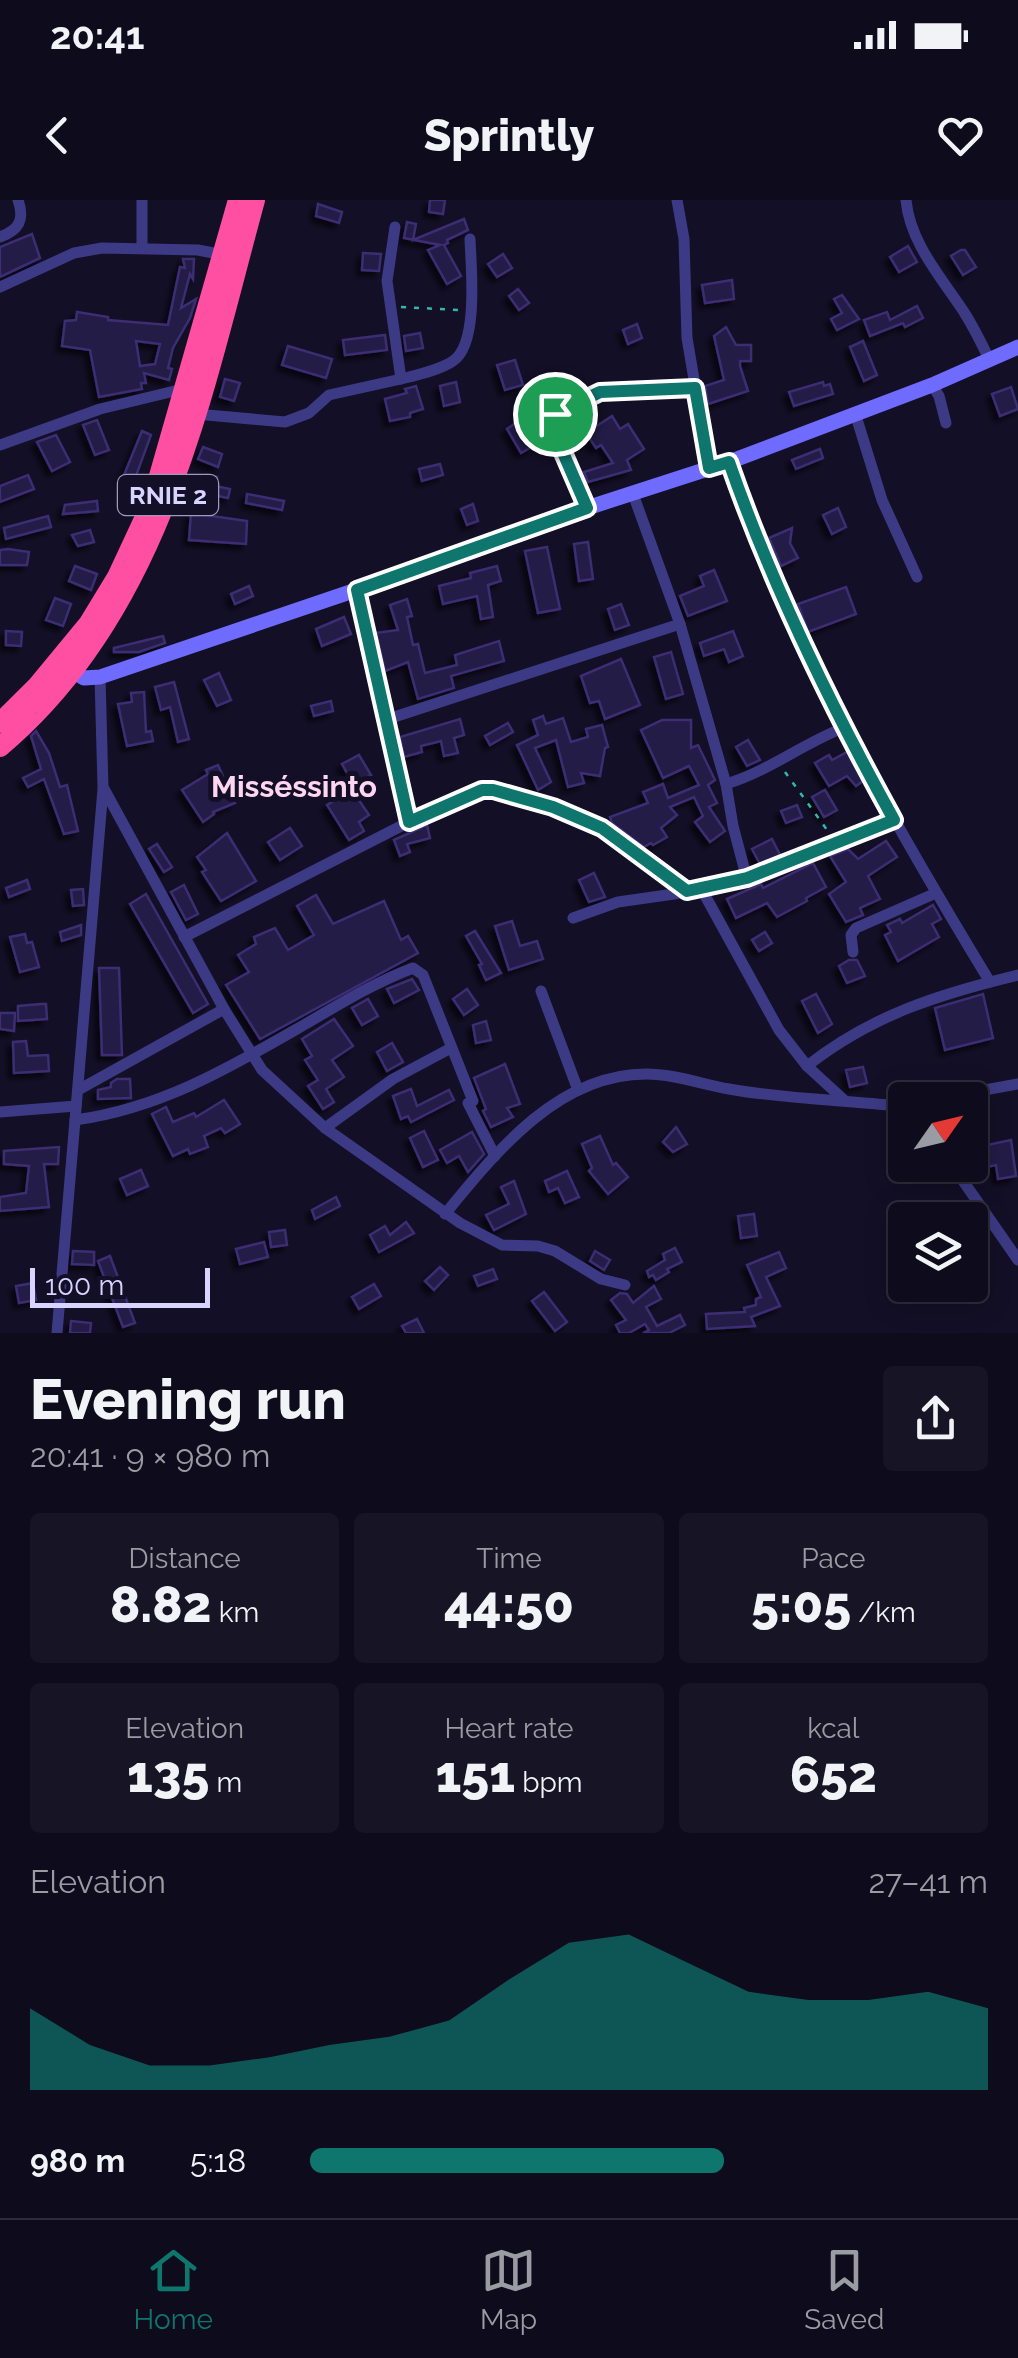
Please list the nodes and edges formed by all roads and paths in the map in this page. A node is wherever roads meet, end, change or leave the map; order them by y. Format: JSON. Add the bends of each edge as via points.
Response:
{"nodes":[{"id":1,"x":18,"y":200,"type":"edge"},
{"id":2,"x":142,"y":200,"type":"edge"},
{"id":3,"x":238,"y":200,"type":"edge"},
{"id":4,"x":254,"y":200,"type":"edge"},
{"id":5,"x":677,"y":200,"type":"edge"},
{"id":6,"x":906,"y":200,"type":"edge"},
{"id":7,"x":395,"y":226,"type":"dead end"},
{"id":8,"x":0,"y":237,"type":"edge"},
{"id":9,"x":470,"y":239,"type":"dead end"},
{"id":10,"x":142,"y":248,"type":"junction"},
{"id":11,"x":224,"y":255,"type":"junction"},
{"id":12,"x":0,"y":287,"type":"edge"},
{"id":13,"x":389,"y":307,"type":"junction"},
{"id":14,"x":471,"y":312,"type":"junction"},
{"id":15,"x":1018,"y":347,"type":"edge"},
{"id":16,"x":990,"y":361,"type":"junction"},
{"id":17,"x":401,"y":379,"type":"junction"},
{"id":18,"x":205,"y":384,"type":"junction"},
{"id":19,"x":932,"y":385,"type":"junction"},
{"id":20,"x":182,"y":388,"type":"junction"},
{"id":21,"x":695,"y":388,"type":"junction"},
{"id":22,"x":855,"y":413,"type":"junction"},
{"id":23,"x":196,"y":414,"type":"junction"},
{"id":24,"x":946,"y":424,"type":"dead end"},
{"id":25,"x":0,"y":445,"type":"edge"},
{"id":26,"x":729,"y":462,"type":"junction"},
{"id":27,"x":709,"y":468,"type":"junction"},
{"id":28,"x":633,"y":494,"type":"junction"},
{"id":29,"x":587,"y":508,"type":"junction"},
{"id":30,"x":916,"y":578,"type":"dead end"},
{"id":31,"x":357,"y":590,"type":"junction"},
{"id":32,"x":680,"y":624,"type":"junction"},
{"id":33,"x":65,"y":667,"type":"junction"},
{"id":34,"x":100,"y":677,"type":"junction"},
{"id":35,"x":384,"y":720,"type":"junction"},
{"id":36,"x":0,"y":722,"type":"edge"},
{"id":37,"x":843,"y":728,"type":"junction"},
{"id":38,"x":0,"y":747,"type":"edge"},
{"id":39,"x":778,"y":764,"type":"junction"},
{"id":40,"x":726,"y":784,"type":"junction"},
{"id":41,"x":104,"y":787,"type":"junction"},
{"id":42,"x":894,"y":820,"type":"junction"},
{"id":43,"x":409,"y":822,"type":"junction"},
{"id":44,"x":838,"y":843,"type":"junction"},
{"id":45,"x":747,"y":878,"type":"junction"},
{"id":46,"x":702,"y":890,"type":"junction"},
{"id":47,"x":687,"y":891,"type":"junction"},
{"id":48,"x":936,"y":893,"type":"junction"},
{"id":49,"x":573,"y":918,"type":"dead end"},
{"id":50,"x":184,"y":937,"type":"junction"},
{"id":51,"x":853,"y":952,"type":"dead end"},
{"id":52,"x":1018,"y":976,"type":"edge"},
{"id":53,"x":990,"y":982,"type":"junction"},
{"id":54,"x":542,"y":991,"type":"dead end"},
{"id":55,"x":224,"y":1010,"type":"junction"},
{"id":56,"x":452,"y":1048,"type":"junction"},
{"id":57,"x":251,"y":1055,"type":"junction"},
{"id":58,"x":807,"y":1066,"type":"junction"},
{"id":59,"x":1018,"y":1084,"type":"edge"},
{"id":60,"x":80,"y":1089,"type":"junction"},
{"id":61,"x":988,"y":1089,"type":"edge"},
{"id":62,"x":578,"y":1090,"type":"junction"},
{"id":63,"x":844,"y":1100,"type":"junction"},
{"id":64,"x":888,"y":1105,"type":"edge"},
{"id":65,"x":76,"y":1106,"type":"junction"},
{"id":66,"x":0,"y":1112,"type":"edge"},
{"id":67,"x":76,"y":1120,"type":"junction"},
{"id":68,"x":325,"y":1128,"type":"junction"},
{"id":69,"x":495,"y":1156,"type":"junction"},
{"id":70,"x":964,"y":1182,"type":"edge"},
{"id":71,"x":445,"y":1214,"type":"junction"},
{"id":72,"x":1018,"y":1260,"type":"edge"},
{"id":73,"x":625,"y":1285,"type":"dead end"},
{"id":74,"x":58,"y":1333,"type":"edge"}],
"edges":[{"from":1,"to":8,"type":"street","via":[[21,222]]},
{"from":2,"to":10,"type":"street"},
{"from":3,"to":11,"type":"highway","name":"RNIE 2","number":"RNIE 2"},
{"from":4,"to":18,"type":"highway","name":"RNIE 2","number":"RNIE 2"},
{"from":5,"to":21,"type":"street"},
{"from":6,"to":16,"type":"street","via":[[921,248]]},
{"from":7,"to":13,"type":"street"},
{"from":9,"to":14,"type":"street"},
{"from":10,"to":11,"type":"street"},
{"from":10,"to":12,"type":"street","via":[[74,254]]},
{"from":11,"to":20,"type":"highway","name":"RNIE 2","number":"RNIE 2"},
{"from":13,"to":14,"type":"path"},
{"from":13,"to":17,"type":"street"},
{"from":14,"to":17,"type":"street","via":[[458,357]]},
{"from":15,"to":16,"type":"main road"},
{"from":16,"to":19,"type":"main road"},
{"from":17,"to":23,"type":"street","via":[[344,389],[297,420]]},
{"from":18,"to":20,"type":"street"},
{"from":18,"to":23,"type":"highway","name":"RNIE 2","number":"RNIE 2"},
{"from":19,"to":22,"type":"main road"},
{"from":19,"to":24,"type":"street"},
{"from":20,"to":25,"type":"street"},
{"from":20,"to":33,"type":"highway","name":"RNIE 2","number":"RNIE 2","via":[[152,504]]},
{"from":21,"to":27,"type":"street"},
{"from":21,"to":29,"type":"street","via":[[600,392],[555,414],[555,434]]},
{"from":22,"to":26,"type":"main road"},
{"from":22,"to":30,"type":"street"},
{"from":23,"to":33,"type":"highway","name":"RNIE 2","number":"RNIE 2","via":[[134,576],[102,632]]},
{"from":26,"to":27,"type":"main road"},
{"from":26,"to":37,"type":"street"},
{"from":27,"to":28,"type":"main road"},
{"from":28,"to":29,"type":"main road"},
{"from":28,"to":32,"type":"street"},
{"from":29,"to":31,"type":"main road"},
{"from":31,"to":34,"type":"main road"},
{"from":31,"to":35,"type":"street"},
{"from":32,"to":35,"type":"street"},
{"from":32,"to":40,"type":"street"},
{"from":33,"to":34,"type":"main road","via":[[84,678]]},
{"from":33,"to":36,"type":"highway","name":"RNIE 2","number":"RNIE 2"},
{"from":33,"to":38,"type":"highway","name":"RNIE 2","number":"RNIE 2","via":[[31,721]]},
{"from":34,"to":41,"type":"street"},
{"from":35,"to":43,"type":"street"},
{"from":37,"to":39,"type":"street"},
{"from":37,"to":42,"type":"street"},
{"from":39,"to":40,"type":"street"},
{"from":39,"to":44,"type":"path"},
{"from":40,"to":45,"type":"street"},
{"from":41,"to":50,"type":"street"},
{"from":41,"to":60,"type":"street"},
{"from":42,"to":44,"type":"street"},
{"from":42,"to":48,"type":"street"},
{"from":43,"to":47,"type":"street","via":[[493,790],[602,828]]},
{"from":43,"to":50,"type":"street"},
{"from":44,"to":45,"type":"street"},
{"from":45,"to":46,"type":"street"},
{"from":46,"to":47,"type":"street"},
{"from":46,"to":58,"type":"street","via":[[766,1009]]},
{"from":47,"to":49,"type":"street","via":[[618,902]]},
{"from":48,"to":51,"type":"street","via":[[856,928]]},
{"from":48,"to":53,"type":"street"},
{"from":50,"to":55,"type":"street"},
{"from":52,"to":53,"type":"street"},
{"from":53,"to":58,"type":"street","via":[[886,1015]]},
{"from":54,"to":62,"type":"street"},
{"from":55,"to":57,"type":"street"},
{"from":55,"to":60,"type":"street"},
{"from":56,"to":57,"type":"street","via":[[423,975],[412,968]]},
{"from":56,"to":68,"type":"street"},
{"from":56,"to":69,"type":"street","via":[[473,1101],[468,1103]]},
{"from":57,"to":67,"type":"street","via":[[138,1108]]},
{"from":57,"to":68,"type":"street"},
{"from":58,"to":63,"type":"street"},
{"from":59,"to":61,"type":"street"},
{"from":60,"to":65,"type":"street"},
{"from":62,"to":63,"type":"street","via":[[630,1074],[656,1074],[730,1090]]},
{"from":62,"to":69,"type":"street","via":[[551,1105]]},
{"from":63,"to":64,"type":"street"},
{"from":65,"to":66,"type":"street"},
{"from":65,"to":67,"type":"street"},
{"from":67,"to":74,"type":"street"},
{"from":68,"to":71,"type":"street"},
{"from":69,"to":71,"type":"street"},
{"from":70,"to":72,"type":"street"},
{"from":71,"to":73,"type":"street","via":[[489,1240],[555,1250],[601,1279]]}]}
